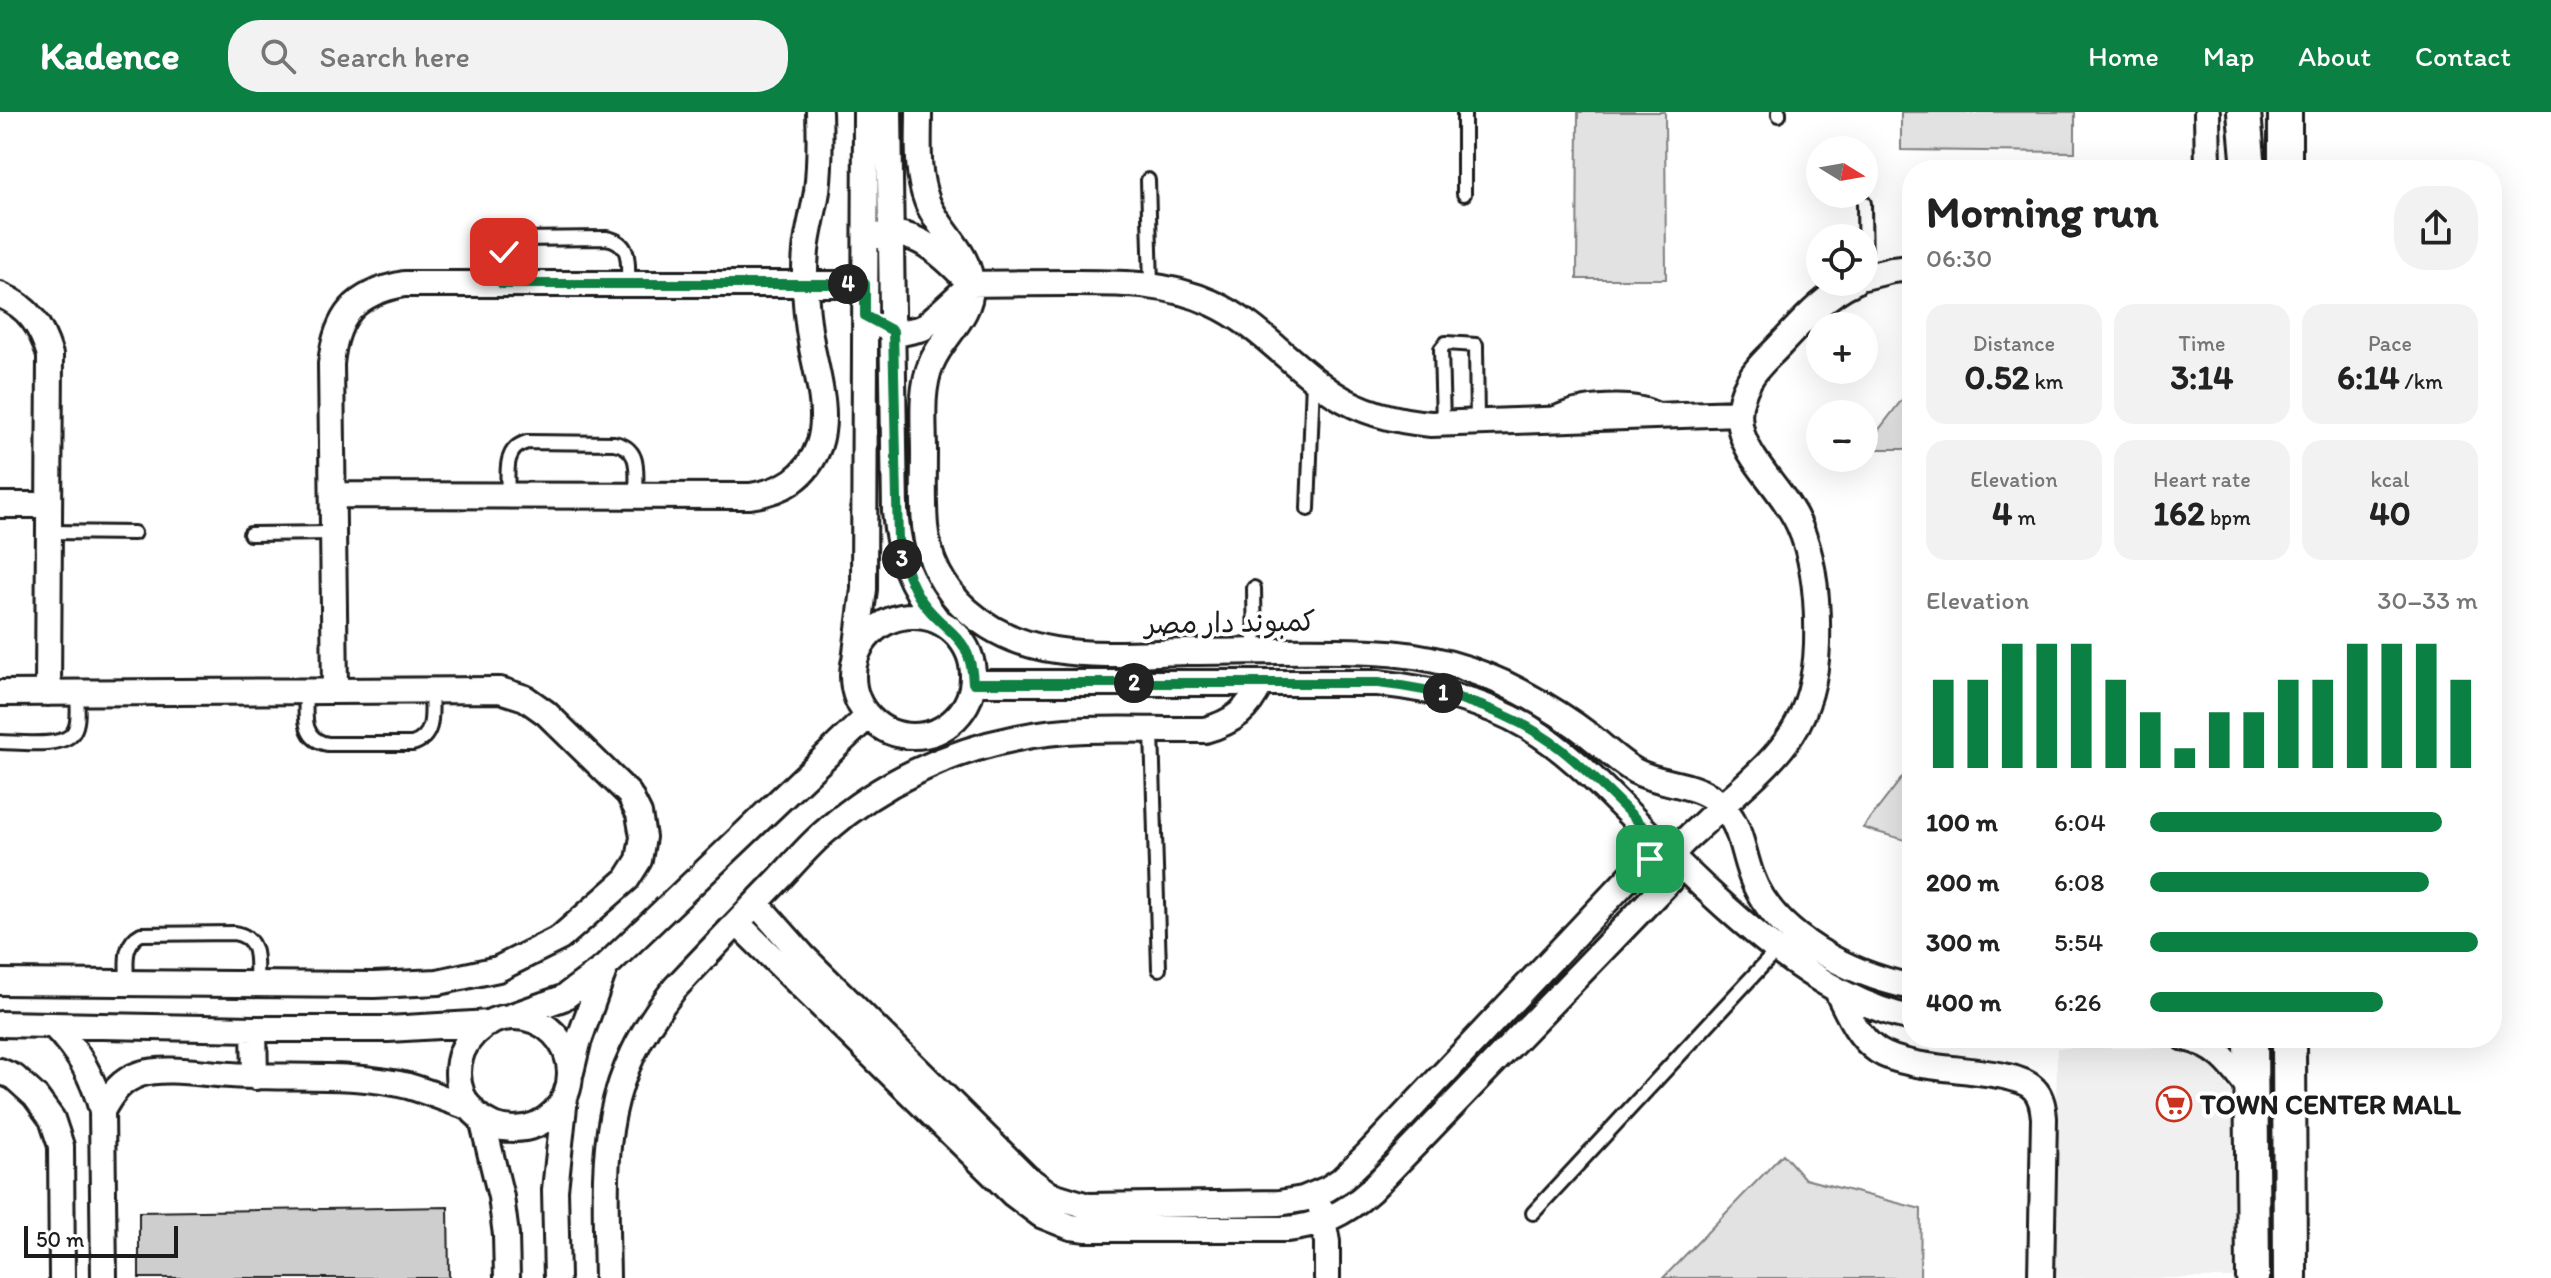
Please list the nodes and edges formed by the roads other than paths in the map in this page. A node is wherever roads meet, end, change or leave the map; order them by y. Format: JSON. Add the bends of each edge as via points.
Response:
{"nodes":[{"id":1,"x":819,"y":112,"type":"edge"},
{"id":2,"x":866,"y":112,"type":"edge"},
{"id":3,"x":889,"y":112,"type":"edge"},
{"id":4,"x":919,"y":112,"type":"edge"},
{"id":5,"x":1464,"y":112,"type":"edge"},
{"id":6,"x":2207,"y":112,"type":"edge"},
{"id":7,"x":2244,"y":112,"type":"edge"},
{"id":8,"x":2285,"y":112,"type":"edge"},
{"id":9,"x":2208,"y":160,"type":"edge"},
{"id":10,"x":2248,"y":160,"type":"edge"},
{"id":11,"x":2285,"y":160,"type":"edge"},
{"id":12,"x":1148,"y":180,"type":"dead end"},
{"id":13,"x":1464,"y":194,"type":"dead end"},
{"id":14,"x":892,"y":232,"type":"junction"},
{"id":15,"x":866,"y":240,"type":"junction"},
{"id":16,"x":1902,"y":270,"type":"edge"},
{"id":17,"x":1878,"y":275,"type":"edge"},
{"id":18,"x":502,"y":284,"type":"junction"},
{"id":19,"x":628,"y":284,"type":"junction"},
{"id":20,"x":805,"y":284,"type":"junction"},
{"id":21,"x":865,"y":284,"type":"junction"},
{"id":22,"x":971,"y":284,"type":"junction"},
{"id":23,"x":1151,"y":284,"type":"junction"},
{"id":24,"x":0,"y":295,"type":"edge"},
{"id":25,"x":1830,"y":296,"type":"edge"},
{"id":26,"x":865,"y":316,"type":"junction"},
{"id":27,"x":893,"y":331,"type":"junction"},
{"id":28,"x":1313,"y":378,"type":"junction"},
{"id":29,"x":1738,"y":413,"type":"junction"},
{"id":30,"x":1477,"y":422,"type":"junction"},
{"id":31,"x":1443,"y":423,"type":"junction"},
{"id":32,"x":333,"y":495,"type":"junction"},
{"id":33,"x":508,"y":496,"type":"junction"},
{"id":34,"x":636,"y":496,"type":"junction"},
{"id":35,"x":0,"y":505,"type":"edge"},
{"id":36,"x":49,"y":505,"type":"junction"},
{"id":37,"x":1308,"y":509,"type":"dead end"},
{"id":38,"x":49,"y":532,"type":"junction"},
{"id":39,"x":134,"y":533,"type":"dead end"},
{"id":40,"x":333,"y":533,"type":"junction"},
{"id":41,"x":250,"y":534,"type":"dead end"},
{"id":42,"x":1254,"y":588,"type":"dead end"},
{"id":43,"x":938,"y":621,"type":"junction"},
{"id":44,"x":1255,"y":652,"type":"junction"},
{"id":45,"x":855,"y":661,"type":"junction"},
{"id":46,"x":973,"y":683,"type":"junction"},
{"id":47,"x":1261,"y":683,"type":"junction"},
{"id":48,"x":431,"y":689,"type":"junction"},
{"id":49,"x":306,"y":690,"type":"junction"},
{"id":50,"x":335,"y":690,"type":"junction"},
{"id":51,"x":0,"y":693,"type":"edge"},
{"id":52,"x":48,"y":693,"type":"junction"},
{"id":53,"x":77,"y":693,"type":"junction"},
{"id":54,"x":868,"y":716,"type":"junction"},
{"id":55,"x":1152,"y":731,"type":"junction"},
{"id":56,"x":0,"y":742,"type":"edge"},
{"id":57,"x":1722,"y":806,"type":"junction"},
{"id":58,"x":1673,"y":856,"type":"junction"},
{"id":59,"x":756,"y":903,"type":"junction"},
{"id":60,"x":737,"y":923,"type":"junction"},
{"id":61,"x":1778,"y":949,"type":"junction"},
{"id":62,"x":605,"y":967,"type":"junction"},
{"id":63,"x":1159,"y":969,"type":"dead end"},
{"id":64,"x":0,"y":982,"type":"edge"},
{"id":65,"x":127,"y":983,"type":"junction"},
{"id":66,"x":256,"y":984,"type":"junction"},
{"id":67,"x":1902,"y":984,"type":"edge"},
{"id":68,"x":1836,"y":989,"type":"junction"},
{"id":69,"x":1902,"y":1015,"type":"edge"},
{"id":70,"x":500,"y":1020,"type":"junction"},
{"id":71,"x":0,"y":1024,"type":"edge"},
{"id":72,"x":53,"y":1025,"type":"junction"},
{"id":73,"x":254,"y":1029,"type":"junction"},
{"id":74,"x":2212,"y":1048,"type":"edge"},
{"id":75,"x":2251,"y":1048,"type":"edge"},
{"id":76,"x":2289,"y":1048,"type":"edge"},
{"id":77,"x":0,"y":1071,"type":"edge"},
{"id":78,"x":255,"y":1077,"type":"junction"},
{"id":79,"x":568,"y":1087,"type":"junction"},
{"id":80,"x":2252,"y":1092,"type":"junction"},
{"id":81,"x":102,"y":1111,"type":"junction"},
{"id":82,"x":477,"y":1114,"type":"junction"},
{"id":83,"x":1314,"y":1195,"type":"junction"},
{"id":84,"x":1533,"y":1213,"type":"dead end"},
{"id":85,"x":1325,"y":1221,"type":"junction"},
{"id":86,"x":62,"y":1278,"type":"edge"},
{"id":87,"x":104,"y":1278,"type":"edge"},
{"id":88,"x":507,"y":1278,"type":"edge"},
{"id":89,"x":557,"y":1278,"type":"edge"},
{"id":90,"x":607,"y":1278,"type":"edge"},
{"id":91,"x":1327,"y":1278,"type":"edge"},
{"id":92,"x":2041,"y":1278,"type":"edge"},
{"id":93,"x":2253,"y":1278,"type":"edge"},
{"id":94,"x":2290,"y":1278,"type":"edge"}],
"edges":[{"from":1,"to":20,"type":"street","via":[[819,170]]},
{"from":2,"to":15,"type":"street"},
{"from":3,"to":14,"type":"street"},
{"from":4,"to":22,"type":"street","via":[[921,180],[927,202],[966,261]]},
{"from":5,"to":13,"type":"lane"},
{"from":6,"to":9,"type":"street"},
{"from":7,"to":10,"type":"main road"},
{"from":8,"to":11,"type":"main road"},
{"from":12,"to":23,"type":"lane"},
{"from":14,"to":15,"type":"street"},
{"from":14,"to":22,"type":"street","via":[[942,256]]},
{"from":14,"to":27,"type":"street"},
{"from":15,"to":21,"type":"street"},
{"from":16,"to":17,"type":"street"},
{"from":18,"to":19,"type":"street"},
{"from":18,"to":19,"type":"lane","via":[[504,252],[516,239],[606,238],[619,241],[627,252]]},
{"from":18,"to":32,"type":"street","via":[[404,284],[380,289],[359,300],[343,318],[331,364]]},
{"from":19,"to":20,"type":"street"},
{"from":20,"to":21,"type":"street"},
{"from":20,"to":34,"type":"street","via":[[821,396],[820,442],[810,464],[773,492]]},
{"from":21,"to":26,"type":"street"},
{"from":22,"to":23,"type":"street"},
{"from":22,"to":27,"type":"street","via":[[923,328]]},
{"from":22,"to":44,"type":"street","name":"كمبوند دار مصر","via":[[966,310],[932,361],[924,395],[925,523],[930,555],[944,585],[994,629],[1045,648],[1079,653]]},
{"from":23,"to":28,"type":"street","via":[[1213,303],[1240,318]]},
{"from":24,"to":36,"type":"street","via":[[31,315],[44,333],[50,355]]},
{"from":25,"to":29,"type":"street","via":[[1750,378]]},
{"from":26,"to":27,"type":"street"},
{"from":26,"to":45,"type":"street","via":[[864,589]]},
{"from":27,"to":43,"type":"street","via":[[898,541],[919,597]]},
{"from":28,"to":31,"type":"street","via":[[1380,416]]},
{"from":28,"to":37,"type":"lane"},
{"from":29,"to":30,"type":"street"},
{"from":29,"to":57,"type":"street","via":[[1750,454],[1799,525],[1809,555],[1817,641],[1813,687],[1795,731]]},
{"from":30,"to":31,"type":"street"},
{"from":30,"to":31,"type":"lane","via":[[1476,345],[1446,343],[1441,349]]},
{"from":32,"to":33,"type":"street"},
{"from":32,"to":40,"type":"street"},
{"from":33,"to":34,"type":"street"},
{"from":33,"to":34,"type":"lane","via":[[509,457],[527,442],[626,446],[635,456]]},
{"from":35,"to":36,"type":"street"},
{"from":36,"to":38,"type":"street"},
{"from":38,"to":39,"type":"lane"},
{"from":38,"to":52,"type":"street"},
{"from":40,"to":41,"type":"lane"},
{"from":40,"to":50,"type":"street"},
{"from":42,"to":44,"type":"lane"},
{"from":43,"to":45,"type":"street","via":[[917,616],[878,627],[863,642]]},
{"from":43,"to":46,"type":"street","via":[[965,646]]},
{"from":44,"to":57,"type":"street","name":"كمبوند دار مصر","via":[[1373,652],[1461,668],[1543,704],[1641,774],[1702,792]]},
{"from":45,"to":54,"type":"street","via":[[853,680]]},
{"from":46,"to":47,"type":"street"},
{"from":46,"to":54,"type":"street","via":[[960,714],[931,734],[897,734]]},
{"from":47,"to":55,"type":"street","via":[[1253,701],[1224,725]]},
{"from":47,"to":58,"type":"street","via":[[1391,684],[1491,709],[1559,748]]},
{"from":48,"to":49,"type":"lane","via":[[430,730],[412,744],[316,740],[307,730]]},
{"from":48,"to":50,"type":"street"},
{"from":48,"to":66,"type":"street","via":[[500,690],[525,698],[546,713],[629,794],[643,837],[639,860],[627,879],[560,938],[498,969],[438,982]]},
{"from":49,"to":50,"type":"street"},
{"from":49,"to":53,"type":"street"},
{"from":51,"to":52,"type":"street"},
{"from":52,"to":53,"type":"street"},
{"from":53,"to":56,"type":"lane","via":[[76,728],[69,738]]},
{"from":54,"to":62,"type":"street"},
{"from":55,"to":59,"type":"street","via":[[1018,737],[935,762],[860,804]]},
{"from":55,"to":63,"type":"lane"},
{"from":57,"to":58,"type":"street"},
{"from":57,"to":67,"type":"street","via":[[1739,833],[1760,894],[1787,927],[1836,959]]},
{"from":58,"to":61,"type":"street"},
{"from":58,"to":83,"type":"street","via":[[1650,859],[1638,868],[1366,1156],[1341,1180]]},
{"from":58,"to":85,"type":"street","via":[[1670,880],[1370,1191]]},
{"from":59,"to":60,"type":"street"},
{"from":59,"to":83,"type":"street","via":[[836,989],[1049,1194],[1102,1207],[1279,1203]]},
{"from":60,"to":85,"type":"street","via":[[1013,1194],[1041,1215],[1071,1227],[1103,1230],[1287,1229]]},
{"from":60,"to":90,"type":"street","via":[[659,1009],[621,1080],[605,1158]]},
{"from":61,"to":68,"type":"street"},
{"from":61,"to":84,"type":"lane"},
{"from":62,"to":70,"type":"street","via":[[563,998]]},
{"from":62,"to":79,"type":"street"},
{"from":64,"to":65,"type":"street"},
{"from":65,"to":66,"type":"street"},
{"from":65,"to":66,"type":"lane","via":[[128,947],[141,934],[234,933],[246,936],[255,947]]},
{"from":68,"to":69,"type":"street"},
{"from":68,"to":92,"type":"street","via":[[1857,1031],[1887,1056],[2017,1079],[2035,1089],[2044,1118]]},
{"from":70,"to":73,"type":"street","via":[[388,1029]]},
{"from":70,"to":79,"type":"street","via":[[529,1019],[560,1040],[568,1058]]},
{"from":70,"to":82,"type":"street","via":[[474,1034],[463,1051],[461,1091]]},
{"from":71,"to":72,"type":"street"},
{"from":72,"to":73,"type":"street"},
{"from":72,"to":81,"type":"street","via":[[85,1064]]},
{"from":73,"to":78,"type":"street"},
{"from":74,"to":80,"type":"street"},
{"from":75,"to":80,"type":"main road"},
{"from":76,"to":94,"type":"main road"},
{"from":77,"to":86,"type":"street","via":[[35,1096],[52,1119],[61,1146]]},
{"from":78,"to":81,"type":"street","via":[[146,1072],[123,1083]]},
{"from":78,"to":82,"type":"street","via":[[347,1078],[408,1086]]},
{"from":79,"to":82,"type":"street","via":[[554,1113],[538,1124],[500,1127]]},
{"from":79,"to":89,"type":"street","via":[[555,1190]]},
{"from":80,"to":93,"type":"main road"},
{"from":81,"to":87,"type":"street"},
{"from":82,"to":88,"type":"street","via":[[501,1197]]},
{"from":83,"to":85,"type":"street"},
{"from":85,"to":91,"type":"street"}]}
